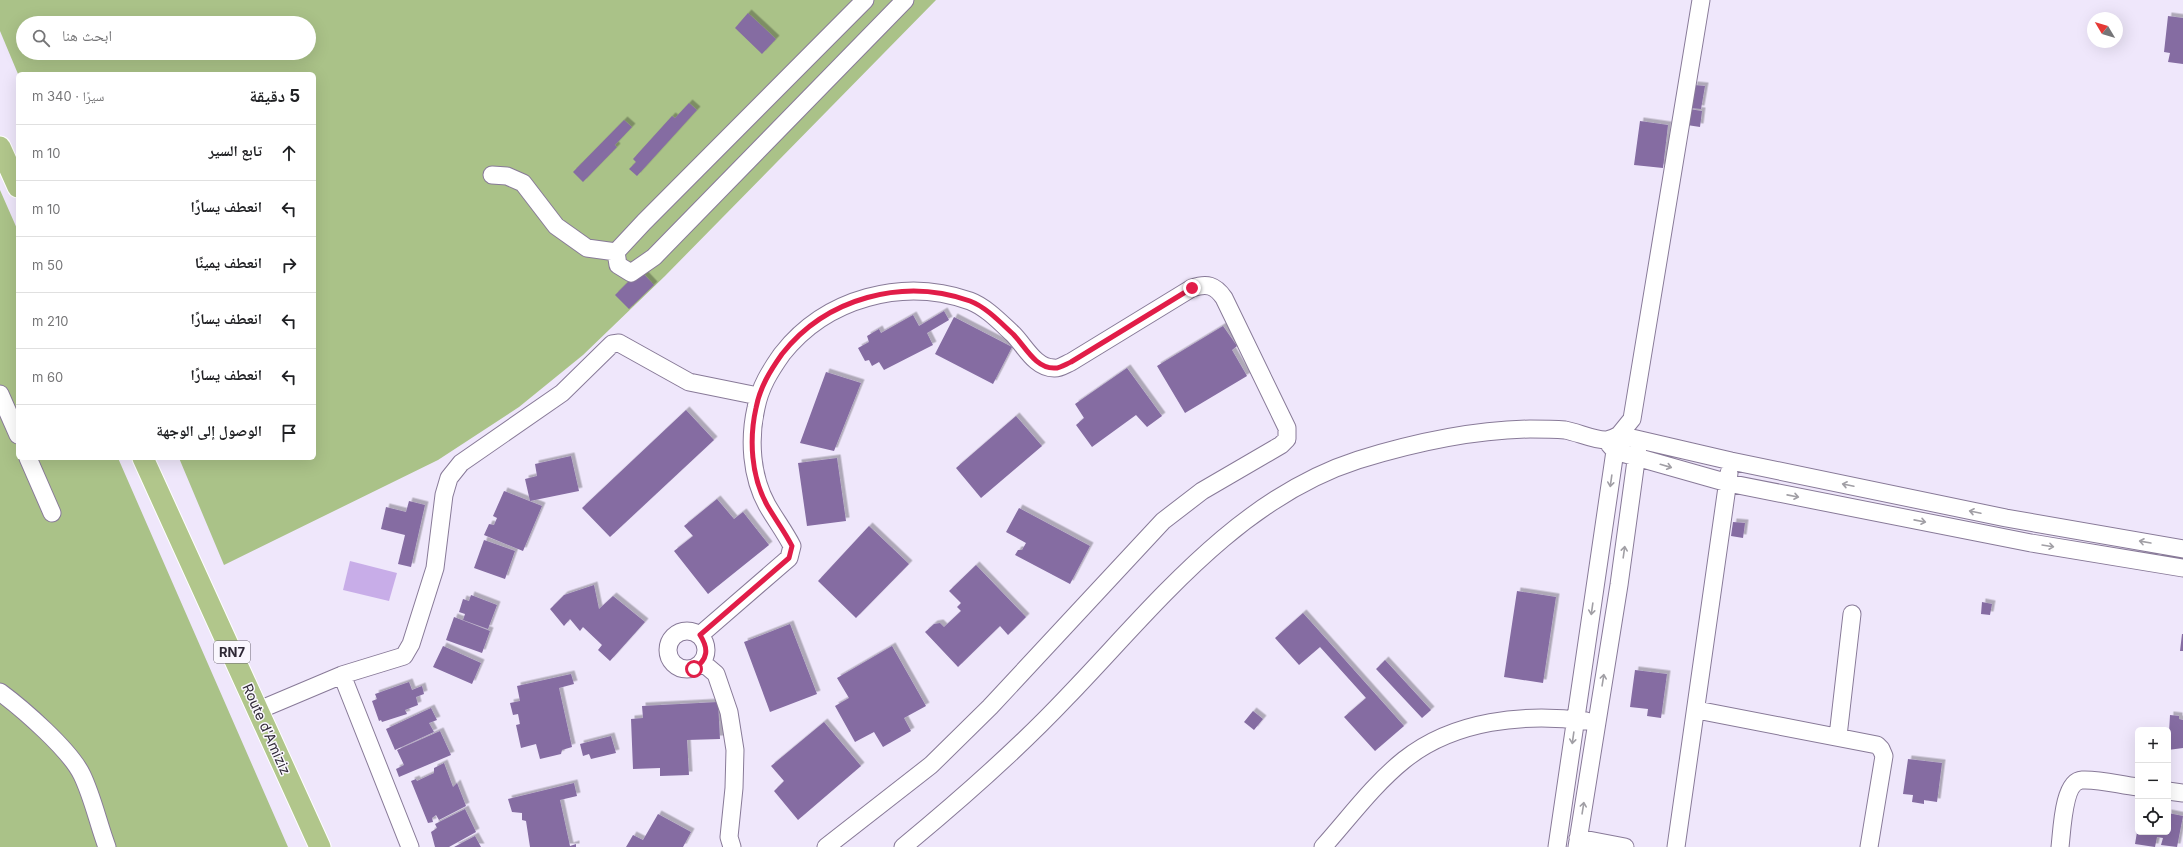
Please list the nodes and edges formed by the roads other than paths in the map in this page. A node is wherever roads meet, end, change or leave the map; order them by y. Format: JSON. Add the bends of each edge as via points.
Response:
{"nodes":[{"id":1,"x":865,"y":0,"type":"edge"},
{"id":2,"x":905,"y":0,"type":"edge"},
{"id":3,"x":1701,"y":0,"type":"edge"},
{"id":4,"x":0,"y":148,"type":"edge"},
{"id":5,"x":492,"y":175,"type":"dead end"},
{"id":6,"x":16,"y":183,"type":"edge"},
{"id":7,"x":616,"y":252,"type":"junction"},
{"id":8,"x":0,"y":394,"type":"edge"},
{"id":9,"x":758,"y":396,"type":"junction"},
{"id":10,"x":1632,"y":419,"type":"junction"},
{"id":11,"x":16,"y":430,"type":"edge"},
{"id":12,"x":1639,"y":438,"type":"junction"},
{"id":13,"x":1614,"y":442,"type":"junction"},
{"id":14,"x":1636,"y":457,"type":"junction"},
{"id":15,"x":29,"y":460,"type":"edge"},
{"id":16,"x":144,"y":460,"type":"edge"},
{"id":17,"x":1731,"y":461,"type":"junction"},
{"id":18,"x":1728,"y":483,"type":"junction"},
{"id":19,"x":52,"y":513,"type":"dead end"},
{"id":20,"x":2006,"y":518,"type":"junction"},
{"id":21,"x":2002,"y":537,"type":"junction"},
{"id":22,"x":2183,"y":549,"type":"edge"},
{"id":23,"x":2183,"y":568,"type":"edge"},
{"id":24,"x":1852,"y":614,"type":"dead end"},
{"id":25,"x":700,"y":635,"type":"junction"},
{"id":26,"x":702,"y":663,"type":"junction"},
{"id":27,"x":342,"y":675,"type":"junction"},
{"id":28,"x":0,"y":692,"type":"edge"},
{"id":29,"x":259,"y":710,"type":"junction"},
{"id":30,"x":1697,"y":710,"type":"junction"},
{"id":31,"x":1576,"y":719,"type":"junction"},
{"id":32,"x":1596,"y":722,"type":"junction"},
{"id":33,"x":1838,"y":736,"type":"junction"},
{"id":34,"x":2135,"y":787,"type":"edge"},
{"id":35,"x":2171,"y":791,"type":"edge"},
{"id":36,"x":2183,"y":793,"type":"edge"},
{"id":37,"x":1578,"y":843,"type":"edge"},
{"id":38,"x":108,"y":847,"type":"edge"},
{"id":39,"x":320,"y":847,"type":"edge"},
{"id":40,"x":410,"y":847,"type":"edge"},
{"id":41,"x":732,"y":847,"type":"edge"},
{"id":42,"x":826,"y":847,"type":"edge"},
{"id":43,"x":903,"y":847,"type":"edge"},
{"id":44,"x":1322,"y":847,"type":"edge"},
{"id":45,"x":1557,"y":847,"type":"edge"},
{"id":46,"x":1626,"y":847,"type":"edge"},
{"id":47,"x":1676,"y":847,"type":"edge"},
{"id":48,"x":1869,"y":847,"type":"edge"},
{"id":49,"x":2060,"y":847,"type":"edge"}],
"edges":[{"from":1,"to":7,"type":"street"},
{"from":2,"to":7,"type":"street","via":[[654,257],[632,273],[618,265]]},
{"from":3,"to":10,"type":"street"},
{"from":4,"to":6,"type":"main road"},
{"from":5,"to":7,"type":"street","via":[[507,176],[523,183],[556,226],[587,248]]},
{"from":8,"to":11,"type":"street"},
{"from":9,"to":25,"type":"street","via":[[752,424],[755,475],[766,504],[792,546],[792,552],[789,558]]},
{"from":9,"to":27,"type":"street","via":[[689,382],[619,344],[612,344],[562,392],[461,463],[449,478],[444,495],[435,568],[411,644],[404,656]]},
{"from":9,"to":42,"type":"street","via":[[768,372],[807,327],[829,313],[880,294],[920,291],[971,302],[991,314],[1034,358],[1055,369],[1071,362],[1192,288],[1211,285],[1218,289],[1224,298],[1287,428],[1287,439],[1281,445],[1202,491],[1162,521],[990,707],[931,765]]},
{"from":10,"to":12,"type":"street"},
{"from":10,"to":13,"type":"street"},
{"from":12,"to":13,"type":"street"},
{"from":12,"to":14,"type":"street"},
{"from":12,"to":17,"type":"street"},
{"from":13,"to":14,"type":"street"},
{"from":13,"to":31,"type":"street","one_way":true},
{"from":13,"to":43,"type":"street","via":[[1566,430],[1496,430],[1457,436],[1357,460],[1315,478],[1261,509],[1187,570],[1011,754]]},
{"from":14,"to":18,"type":"street","one_way":true},
{"from":32,"to":14,"type":"street","one_way":true,"via":[[1619,585]]},
{"from":15,"to":19,"type":"street"},
{"from":16,"to":29,"type":"main road","name":"Route d'Amiziz","number":"RN7"},
{"from":17,"to":18,"type":"street"},
{"from":20,"to":17,"type":"street","one_way":true},
{"from":18,"to":21,"type":"street","one_way":true},
{"from":18,"to":30,"type":"street"},
{"from":20,"to":21,"type":"street"},
{"from":22,"to":20,"type":"street","one_way":true},
{"from":21,"to":23,"type":"street","one_way":true},
{"from":24,"to":33,"type":"street"},
{"from":25,"to":26,"type":"street","via":[[707,653]]},
{"from":25,"to":26,"type":"street","via":[[690,631],[680,632],[672,638],[667,648],[668,658],[674,666],[684,670],[694,669]]},
{"from":26,"to":41,"type":"street","via":[[716,674],[729,712],[735,750],[729,837]]},
{"from":27,"to":29,"type":"street"},
{"from":27,"to":40,"type":"street"},
{"from":28,"to":38,"type":"street","via":[[76,765],[90,793],[98,824]]},
{"from":29,"to":39,"type":"main road","name":"Route d'Amiziz","number":"RN7"},
{"from":30,"to":33,"type":"street"},
{"from":30,"to":47,"type":"street"},
{"from":31,"to":32,"type":"street"},
{"from":31,"to":44,"type":"street","via":[[1504,720],[1446,735],[1405,759],[1386,776]]},
{"from":31,"to":45,"type":"street","one_way":true},
{"from":37,"to":32,"type":"street","one_way":true},
{"from":33,"to":48,"type":"street","via":[[1877,745],[1884,756]]},
{"from":34,"to":49,"type":"street","via":[[2081,780],[2072,785],[2068,794]]},
{"from":35,"to":36,"type":"street"},
{"from":37,"to":46,"type":"street"}]}
